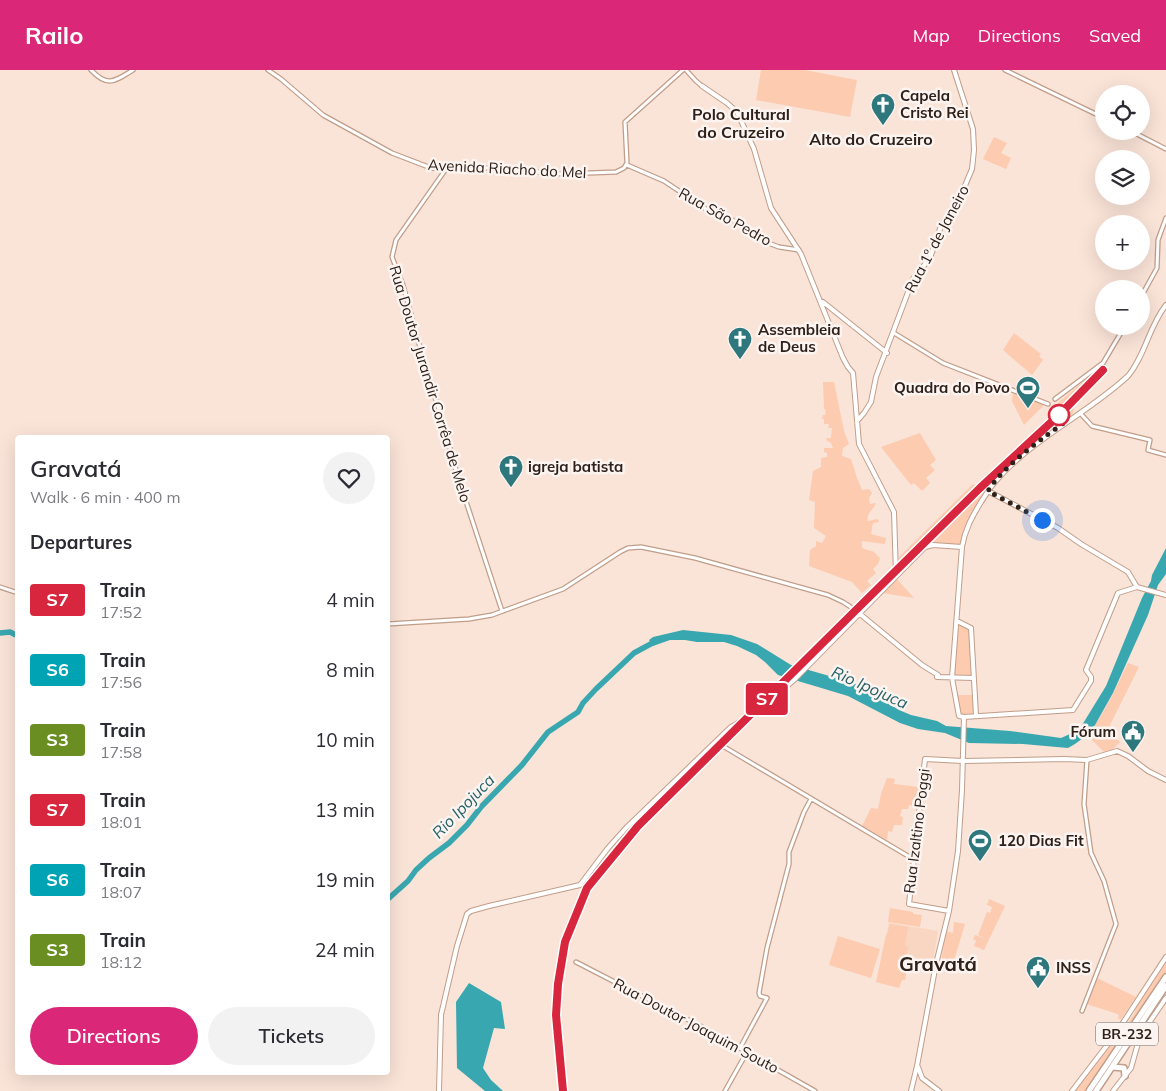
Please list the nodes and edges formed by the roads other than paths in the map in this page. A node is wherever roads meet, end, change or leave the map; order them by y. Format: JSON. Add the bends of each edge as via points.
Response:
{"nodes":[{"id":1,"x":91,"y":70,"type":"edge"},
{"id":2,"x":133,"y":70,"type":"edge"},
{"id":3,"x":268,"y":70,"type":"edge"},
{"id":4,"x":682,"y":70,"type":"edge"},
{"id":5,"x":686,"y":70,"type":"edge"},
{"id":6,"x":954,"y":70,"type":"edge"},
{"id":7,"x":1005,"y":70,"type":"edge"},
{"id":8,"x":702,"y":86,"type":"joint"},
{"id":9,"x":1095,"y":114,"type":"edge"},
{"id":10,"x":1148,"y":140,"type":"edge"},
{"id":11,"x":1166,"y":149,"type":"edge"},
{"id":12,"x":627,"y":164,"type":"junction"},
{"id":13,"x":446,"y":168,"type":"junction"},
{"id":14,"x":1166,"y":218,"type":"edge"},
{"id":15,"x":800,"y":250,"type":"junction"},
{"id":16,"x":1150,"y":281,"type":"edge"},
{"id":17,"x":821,"y":300,"type":"junction"},
{"id":18,"x":1166,"y":305,"type":"edge"},
{"id":19,"x":894,"y":333,"type":"junction"},
{"id":20,"x":1120,"y":335,"type":"edge"},
{"id":21,"x":887,"y":353,"type":"junction"},
{"id":22,"x":1055,"y":399,"type":"dead end"},
{"id":23,"x":1048,"y":404,"type":"dead end"},
{"id":24,"x":1080,"y":412,"type":"junction"},
{"id":25,"x":856,"y":422,"type":"junction"},
{"id":26,"x":1166,"y":455,"type":"edge"},
{"id":27,"x":988,"y":491,"type":"junction"},
{"id":28,"x":962,"y":547,"type":"junction"},
{"id":29,"x":896,"y":576,"type":"junction"},
{"id":30,"x":0,"y":587,"type":"edge"},
{"id":31,"x":1137,"y":587,"type":"junction"},
{"id":32,"x":15,"y":592,"type":"edge"},
{"id":33,"x":1165,"y":595,"type":"edge"},
{"id":34,"x":502,"y":610,"type":"junction"},
{"id":35,"x":860,"y":614,"type":"junction"},
{"id":36,"x":957,"y":621,"type":"junction"},
{"id":37,"x":390,"y":624,"type":"edge"},
{"id":38,"x":952,"y":678,"type":"junction"},
{"id":39,"x":974,"y":678,"type":"junction"},
{"id":40,"x":976,"y":716,"type":"junction"},
{"id":41,"x":964,"y":719,"type":"junction"},
{"id":42,"x":716,"y":742,"type":"junction"},
{"id":43,"x":1087,"y":760,"type":"junction"},
{"id":44,"x":963,"y":761,"type":"junction"},
{"id":45,"x":1166,"y":780,"type":"edge"},
{"id":46,"x":811,"y":799,"type":"junction"},
{"id":47,"x":913,"y":859,"type":"junction"},
{"id":48,"x":949,"y":911,"type":"junction"},
{"id":49,"x":1166,"y":956,"type":"edge"},
{"id":50,"x":576,"y":962,"type":"dead end"},
{"id":51,"x":1166,"y":977,"type":"edge"},
{"id":52,"x":1166,"y":986,"type":"edge"},
{"id":53,"x":1166,"y":998,"type":"edge"},
{"id":54,"x":1082,"y":1011,"type":"dead end"},
{"id":55,"x":740,"y":1048,"type":"junction"},
{"id":56,"x":747,"y":1052,"type":"junction"},
{"id":57,"x":917,"y":1066,"type":"junction"},
{"id":58,"x":1112,"y":1067,"type":"junction"},
{"id":59,"x":1124,"y":1068,"type":"junction"},
{"id":60,"x":1131,"y":1068,"type":"junction"},
{"id":61,"x":1125,"y":1076,"type":"junction"},
{"id":62,"x":922,"y":1078,"type":"junction"},
{"id":63,"x":914,"y":1081,"type":"junction"},
{"id":64,"x":439,"y":1091,"type":"edge"},
{"id":65,"x":726,"y":1091,"type":"edge"},
{"id":66,"x":815,"y":1091,"type":"edge"},
{"id":67,"x":911,"y":1091,"type":"edge"},
{"id":68,"x":939,"y":1091,"type":"edge"},
{"id":69,"x":1072,"y":1091,"type":"edge"},
{"id":70,"x":1090,"y":1091,"type":"edge"},
{"id":71,"x":1096,"y":1091,"type":"edge"},
{"id":72,"x":1113,"y":1091,"type":"edge"}],
"edges":[{"from":1,"to":2,"type":"street","via":[[107,81],[116,80]]},
{"from":3,"to":13,"type":"street","name":"Avenida Riacho do Mel","via":[[323,115],[392,153],[431,168]]},
{"from":4,"to":12,"type":"street","via":[[625,122]]},
{"from":5,"to":8,"type":"street"},
{"from":6,"to":19,"type":"main road","name":"Rua 1º de Janeiro","via":[[973,129],[972,169],[958,202],[941,226],[930,258],[913,279]]},
{"from":7,"to":9,"type":"street"},
{"from":8,"to":15,"type":"main road","via":[[737,112],[754,149],[771,208]]},
{"from":10,"to":11,"type":"street"},
{"from":12,"to":13,"type":"street","name":"Avenida Riacho do Mel","via":[[609,173]]},
{"from":12,"to":15,"type":"street","name":"Rua São Pedro","via":[[664,181],[706,209],[741,224],[763,241]]},
{"from":13,"to":34,"type":"street","name":"Rua Doutor Jurandir Corrêa de Melo","via":[[396,240],[392,258]]},
{"from":14,"to":16,"type":"street","via":[[1158,240],[1157,268]]},
{"from":15,"to":17,"type":"main road"},
{"from":17,"to":21,"type":"main road"},
{"from":17,"to":25,"type":"main road","via":[[845,363],[853,373]]},
{"from":18,"to":24,"type":"main road","via":[[1135,368],[1121,383]]},
{"from":19,"to":21,"type":"main road","name":"Rua 1º de Janeiro"},
{"from":19,"to":23,"type":"street","via":[[942,363]]},
{"from":20,"to":22,"type":"street","via":[[1103,363]]},
{"from":21,"to":25,"type":"main road","name":"Rua 1º de Janeiro","via":[[876,377],[871,402]]},
{"from":24,"to":26,"type":"street","via":[[1092,426],[1150,440],[1148,450]]},
{"from":24,"to":27,"type":"main road","via":[[1035,444]]},
{"from":25,"to":29,"type":"main road","via":[[862,452],[894,512]]},
{"from":27,"to":28,"type":"main road","via":[[966,528]]},
{"from":27,"to":31,"type":"main road","via":[[1058,528],[1128,572]]},
{"from":28,"to":29,"type":"main road","via":[[927,546]]},
{"from":28,"to":36,"type":"main road"},
{"from":29,"to":35,"type":"main road"},
{"from":30,"to":32,"type":"street"},
{"from":31,"to":33,"type":"main road"},
{"from":31,"to":40,"type":"main road","via":[[1118,593],[1086,670],[1091,681],[1073,710]]},
{"from":34,"to":35,"type":"street","via":[[557,592],[620,552],[641,547],[820,592]]},
{"from":34,"to":37,"type":"street","via":[[482,618]]},
{"from":35,"to":38,"type":"main road","via":[[937,677]]},
{"from":35,"to":42,"type":"main road","via":[[794,680]]},
{"from":36,"to":38,"type":"main road"},
{"from":36,"to":39,"type":"main road","via":[[971,628]]},
{"from":38,"to":39,"type":"main road"},
{"from":38,"to":41,"type":"main road","via":[[959,716]]},
{"from":39,"to":40,"type":"main road"},
{"from":40,"to":41,"type":"main road"},
{"from":41,"to":44,"type":"main road"},
{"from":42,"to":46,"type":"street"},
{"from":42,"to":64,"type":"main road","via":[[626,828],[580,885],[471,911],[465,919],[441,1015]]},
{"from":43,"to":44,"type":"main road"},
{"from":43,"to":45,"type":"main road","via":[[1120,752]]},
{"from":43,"to":54,"type":"street","via":[[1084,808],[1091,853],[1104,881],[1116,924]]},
{"from":44,"to":47,"type":"main road","name":"Rua Izaltino Poggi","via":[[926,759]]},
{"from":44,"to":48,"type":"main road","via":[[958,851]]},
{"from":46,"to":47,"type":"street"},
{"from":46,"to":55,"type":"street","via":[[788,852],[789,864],[759,993],[767,998]]},
{"from":47,"to":48,"type":"main road","name":"Rua Izaltino Poggi","via":[[908,904]]},
{"from":48,"to":57,"type":"main road"},
{"from":49,"to":69,"type":"main road","via":[[1115,1036]]},
{"from":50,"to":55,"type":"street","name":"Rua Doutor Joaquim Souto"},
{"from":51,"to":70,"type":"highway","number":"BR-232"},
{"from":52,"to":58,"type":"highway","number":"BR-232"},
{"from":53,"to":60,"type":"main road","via":[[1139,1039]]},
{"from":55,"to":56,"type":"street","name":"Rua Doutor Joaquim Souto"},
{"from":56,"to":65,"type":"street"},
{"from":56,"to":66,"type":"street","name":"Rua Doutor Joaquim Souto"},
{"from":57,"to":62,"type":"main road"},
{"from":57,"to":63,"type":"main road"},
{"from":58,"to":59,"type":"highway"},
{"from":58,"to":71,"type":"highway","number":"BR-232"},
{"from":59,"to":60,"type":"highway"},
{"from":59,"to":61,"type":"highway"},
{"from":60,"to":61,"type":"main road"},
{"from":61,"to":72,"type":"main road"},
{"from":62,"to":63,"type":"main road"},
{"from":62,"to":68,"type":"main road"},
{"from":63,"to":67,"type":"main road"}]}
